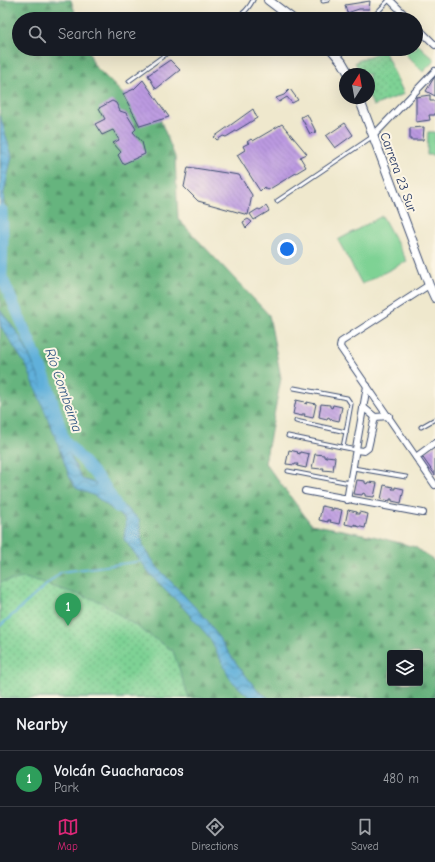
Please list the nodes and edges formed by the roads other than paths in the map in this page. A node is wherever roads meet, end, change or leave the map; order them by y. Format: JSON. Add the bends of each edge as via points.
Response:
{"nodes":[{"id":1,"x":253,"y":0,"type":"edge"},
{"id":2,"x":268,"y":0,"type":"edge"},
{"id":3,"x":324,"y":0,"type":"edge"},
{"id":4,"x":328,"y":0,"type":"edge"},
{"id":5,"x":389,"y":0,"type":"edge"},
{"id":6,"x":245,"y":12,"type":"edge"},
{"id":7,"x":284,"y":12,"type":"edge"},
{"id":8,"x":378,"y":12,"type":"edge"},
{"id":9,"x":402,"y":12,"type":"edge"},
{"id":10,"x":423,"y":33,"type":"edge"},
{"id":11,"x":435,"y":45,"type":"edge"},
{"id":12,"x":163,"y":56,"type":"edge"},
{"id":13,"x":337,"y":56,"type":"edge"},
{"id":14,"x":346,"y":68,"type":"edge"},
{"id":15,"x":435,"y":71,"type":"edge"},
{"id":16,"x":129,"y":81,"type":"dead end"},
{"id":17,"x":361,"y":104,"type":"edge"},
{"id":18,"x":373,"y":136,"type":"junction"},
{"id":19,"x":277,"y":201,"type":"dead end"},
{"id":20,"x":431,"y":286,"type":"edge"},
{"id":21,"x":435,"y":298,"type":"edge"},
{"id":22,"x":367,"y":386,"type":"junction"},
{"id":23,"x":294,"y":388,"type":"dead end"},
{"id":24,"x":363,"y":407,"type":"junction"},
{"id":25,"x":389,"y":416,"type":"junction"},
{"id":26,"x":375,"y":417,"type":"junction"},
{"id":27,"x":435,"y":419,"type":"edge"},
{"id":28,"x":296,"y":421,"type":"dead end"},
{"id":29,"x":421,"y":427,"type":"dead end"},
{"id":30,"x":346,"y":432,"type":"junction"},
{"id":31,"x":288,"y":436,"type":"dead end"},
{"id":32,"x":435,"y":443,"type":"edge"},
{"id":33,"x":343,"y":447,"type":"junction"},
{"id":34,"x":356,"y":450,"type":"junction"},
{"id":35,"x":416,"y":457,"type":"junction"},
{"id":36,"x":353,"y":468,"type":"junction"},
{"id":37,"x":288,"y":472,"type":"dead end"},
{"id":38,"x":406,"y":477,"type":"dead end"},
{"id":39,"x":350,"y":483,"type":"junction"},
{"id":40,"x":435,"y":485,"type":"edge"},
{"id":41,"x":305,"y":491,"type":"dead end"},
{"id":42,"x":348,"y":500,"type":"junction"},
{"id":43,"x":423,"y":514,"type":"dead end"}],
"edges":[{"from":1,"to":6,"type":"lane"},
{"from":2,"to":7,"type":"main road"},
{"from":3,"to":4,"type":"lane"},
{"from":5,"to":8,"type":"lane"},
{"from":5,"to":9,"type":"street"},
{"from":10,"to":11,"type":"street"},
{"from":12,"to":16,"type":"lane"},
{"from":13,"to":14,"type":"main road"},
{"from":15,"to":18,"type":"street"},
{"from":17,"to":18,"type":"main road","name":"Carrera 23 Sur"},
{"from":18,"to":19,"type":"lane"},
{"from":18,"to":20,"type":"main road","name":"Carrera 23 Sur"},
{"from":20,"to":21,"type":"main road","name":"Carrera 23 Sur"},
{"from":20,"to":22,"type":"street","via":[[341,342],[340,347]]},
{"from":22,"to":24,"type":"street"},
{"from":22,"to":25,"type":"street"},
{"from":23,"to":30,"type":"lane","via":[[347,398],[351,404]]},
{"from":24,"to":26,"type":"street"},
{"from":24,"to":34,"type":"street"},
{"from":25,"to":26,"type":"street"},
{"from":25,"to":35,"type":"street"},
{"from":26,"to":34,"type":"street","via":[[368,448],[364,451]]},
{"from":27,"to":29,"type":"lane"},
{"from":28,"to":30,"type":"lane"},
{"from":30,"to":33,"type":"lane"},
{"from":31,"to":33,"type":"lane"},
{"from":32,"to":35,"type":"street"},
{"from":33,"to":34,"type":"lane"},
{"from":34,"to":36,"type":"street"},
{"from":35,"to":40,"type":"street"},
{"from":36,"to":38,"type":"lane"},
{"from":36,"to":39,"type":"street"},
{"from":37,"to":39,"type":"lane"},
{"from":39,"to":42,"type":"street"},
{"from":41,"to":42,"type":"street"},
{"from":42,"to":43,"type":"street"}]}
